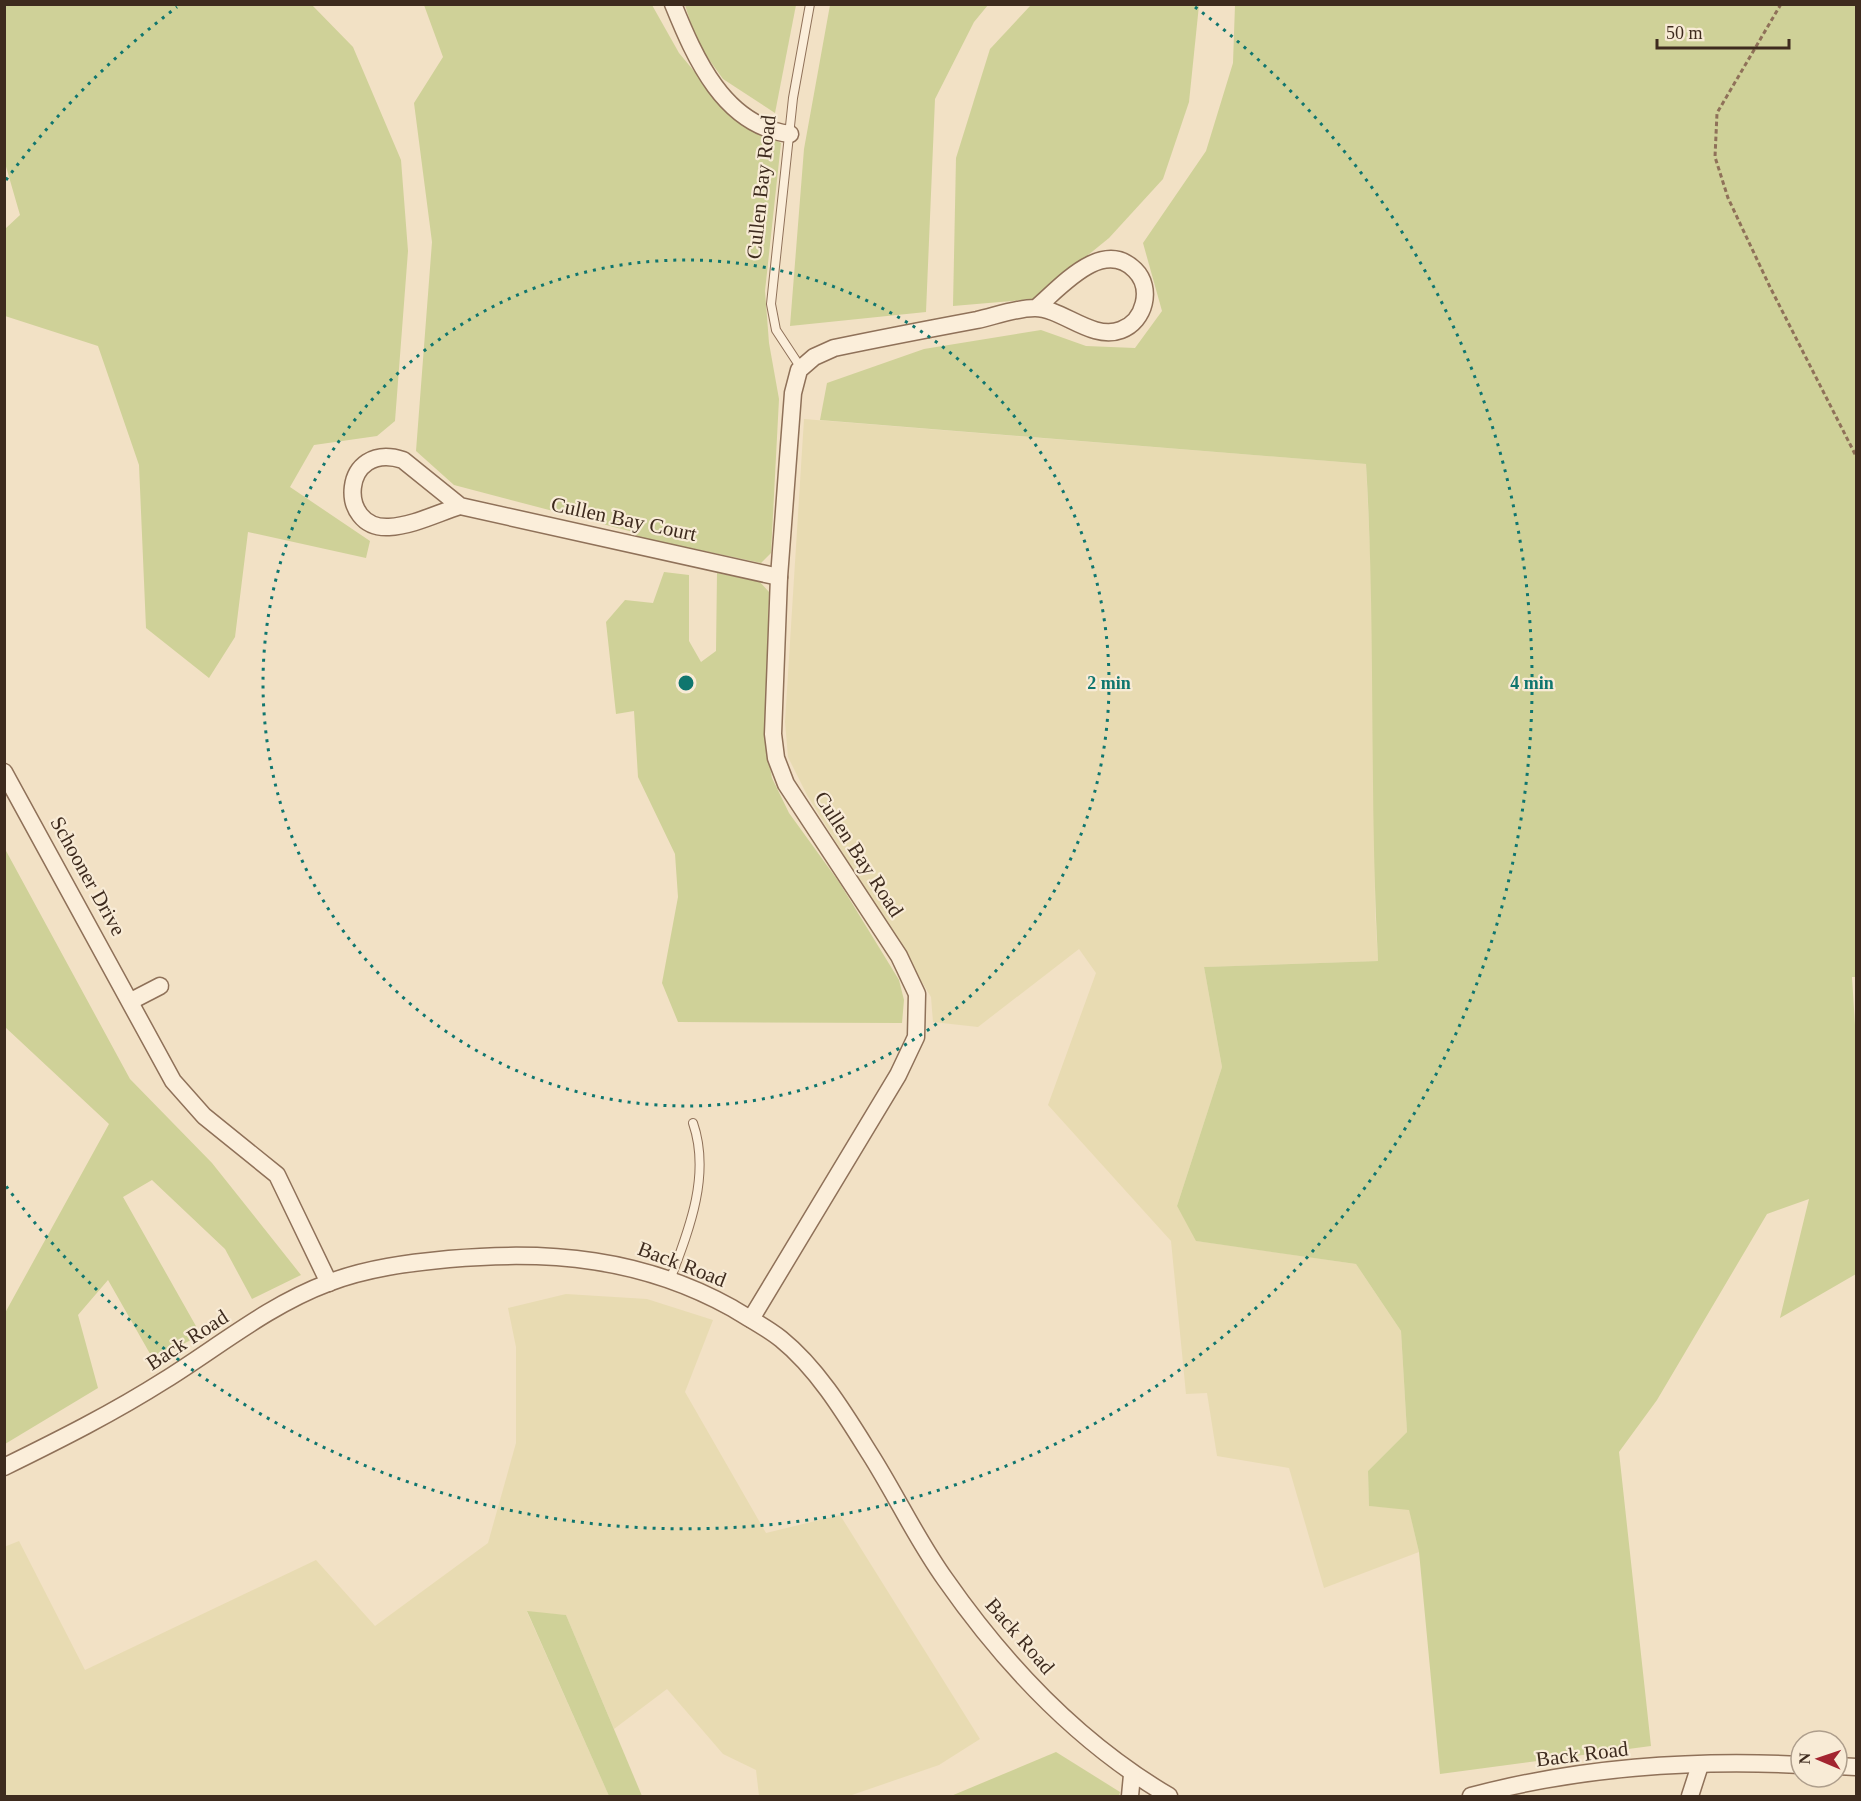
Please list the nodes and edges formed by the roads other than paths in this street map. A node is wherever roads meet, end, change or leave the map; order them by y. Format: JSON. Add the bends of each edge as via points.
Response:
{"nodes":[{"id":1,"x":673,"y":4,"type":"edge"},
{"id":2,"x":810,"y":4,"type":"edge"},
{"id":3,"x":790,"y":134,"type":"junction"},
{"id":4,"x":1036,"y":308,"type":"junction"},
{"id":5,"x":801,"y":368,"type":"junction"},
{"id":6,"x":460,"y":506,"type":"junction"},
{"id":7,"x":779,"y":576,"type":"junction"},
{"id":8,"x":4,"y":772,"type":"edge"},
{"id":9,"x":159,"y":986,"type":"dead end"},
{"id":10,"x":131,"y":1001,"type":"junction"},
{"id":11,"x":693,"y":1123,"type":"dead end"},
{"id":12,"x":670,"y":1280,"type":"junction"},
{"id":13,"x":329,"y":1283,"type":"junction"},
{"id":14,"x":751,"y":1319,"type":"junction"},
{"id":15,"x":4,"y":1467,"type":"edge"},
{"id":16,"x":1700,"y":1765,"type":"junction"},
{"id":17,"x":1789,"y":1765,"type":"edge"},
{"id":18,"x":1132,"y":1775,"type":"junction"},
{"id":19,"x":1130,"y":1797,"type":"edge"},
{"id":20,"x":1169,"y":1797,"type":"edge"},
{"id":21,"x":1471,"y":1797,"type":"edge"},
{"id":22,"x":1690,"y":1797,"type":"edge"}],
"edges":[{"from":1,"to":3,"type":"street","via":[[700,67],[730,103],[754,124]]},
{"from":2,"to":3,"type":"lane","name":"Cullen Bay Road"},
{"from":3,"to":5,"type":"lane","name":"Cullen Bay Road","via":[[771,304],[776,330]]},
{"from":4,"to":4,"type":"street","via":[[1109,332],[1131,324],[1140,315],[1145,292],[1142,280],[1126,263],[1104,259],[1092,262]]},
{"from":4,"to":5,"type":"street","via":[[834,348]]},
{"from":5,"to":7,"type":"street","name":"Cullen Bay Road","via":[[793,393]]},
{"from":6,"to":6,"type":"street","name":"Cullen Bay Court","via":[[403,460],[392,456],[380,456],[360,468],[351,490],[358,512],[376,526],[399,525]]},
{"from":6,"to":7,"type":"street","name":"Cullen Bay Court"},
{"from":7,"to":14,"type":"street","name":"Cullen Bay Road","via":[[773,734],[776,758],[786,784],[899,956],[916,994],[916,1037],[898,1075]]},
{"from":8,"to":10,"type":"street","name":"Schooner Drive"},
{"from":9,"to":10,"type":"street"},
{"from":10,"to":13,"type":"street","name":"Schooner Drive","via":[[187,1100],[277,1175]]},
{"from":11,"to":12,"type":"lane","via":[[699,1140],[700,1174],[686,1238]]},
{"from":12,"to":13,"type":"street","name":"Back Road","via":[[619,1264],[538,1255],[492,1255],[410,1262]]},
{"from":12,"to":14,"type":"street","name":"Back Road"},
{"from":13,"to":15,"type":"street","name":"Back Road","via":[[273,1310],[134,1400]]},
{"from":14,"to":18,"type":"street","name":"Back Road","via":[[781,1339],[840,1407],[944,1578],[1010,1661],[1082,1735]]},
{"from":16,"to":17,"type":"street","name":"Back Road"},
{"from":16,"to":21,"type":"street","name":"Back Road","via":[[1557,1778]]},
{"from":16,"to":22,"type":"street"},
{"from":18,"to":19,"type":"street"},
{"from":18,"to":20,"type":"street","name":"Back Road"}]}
